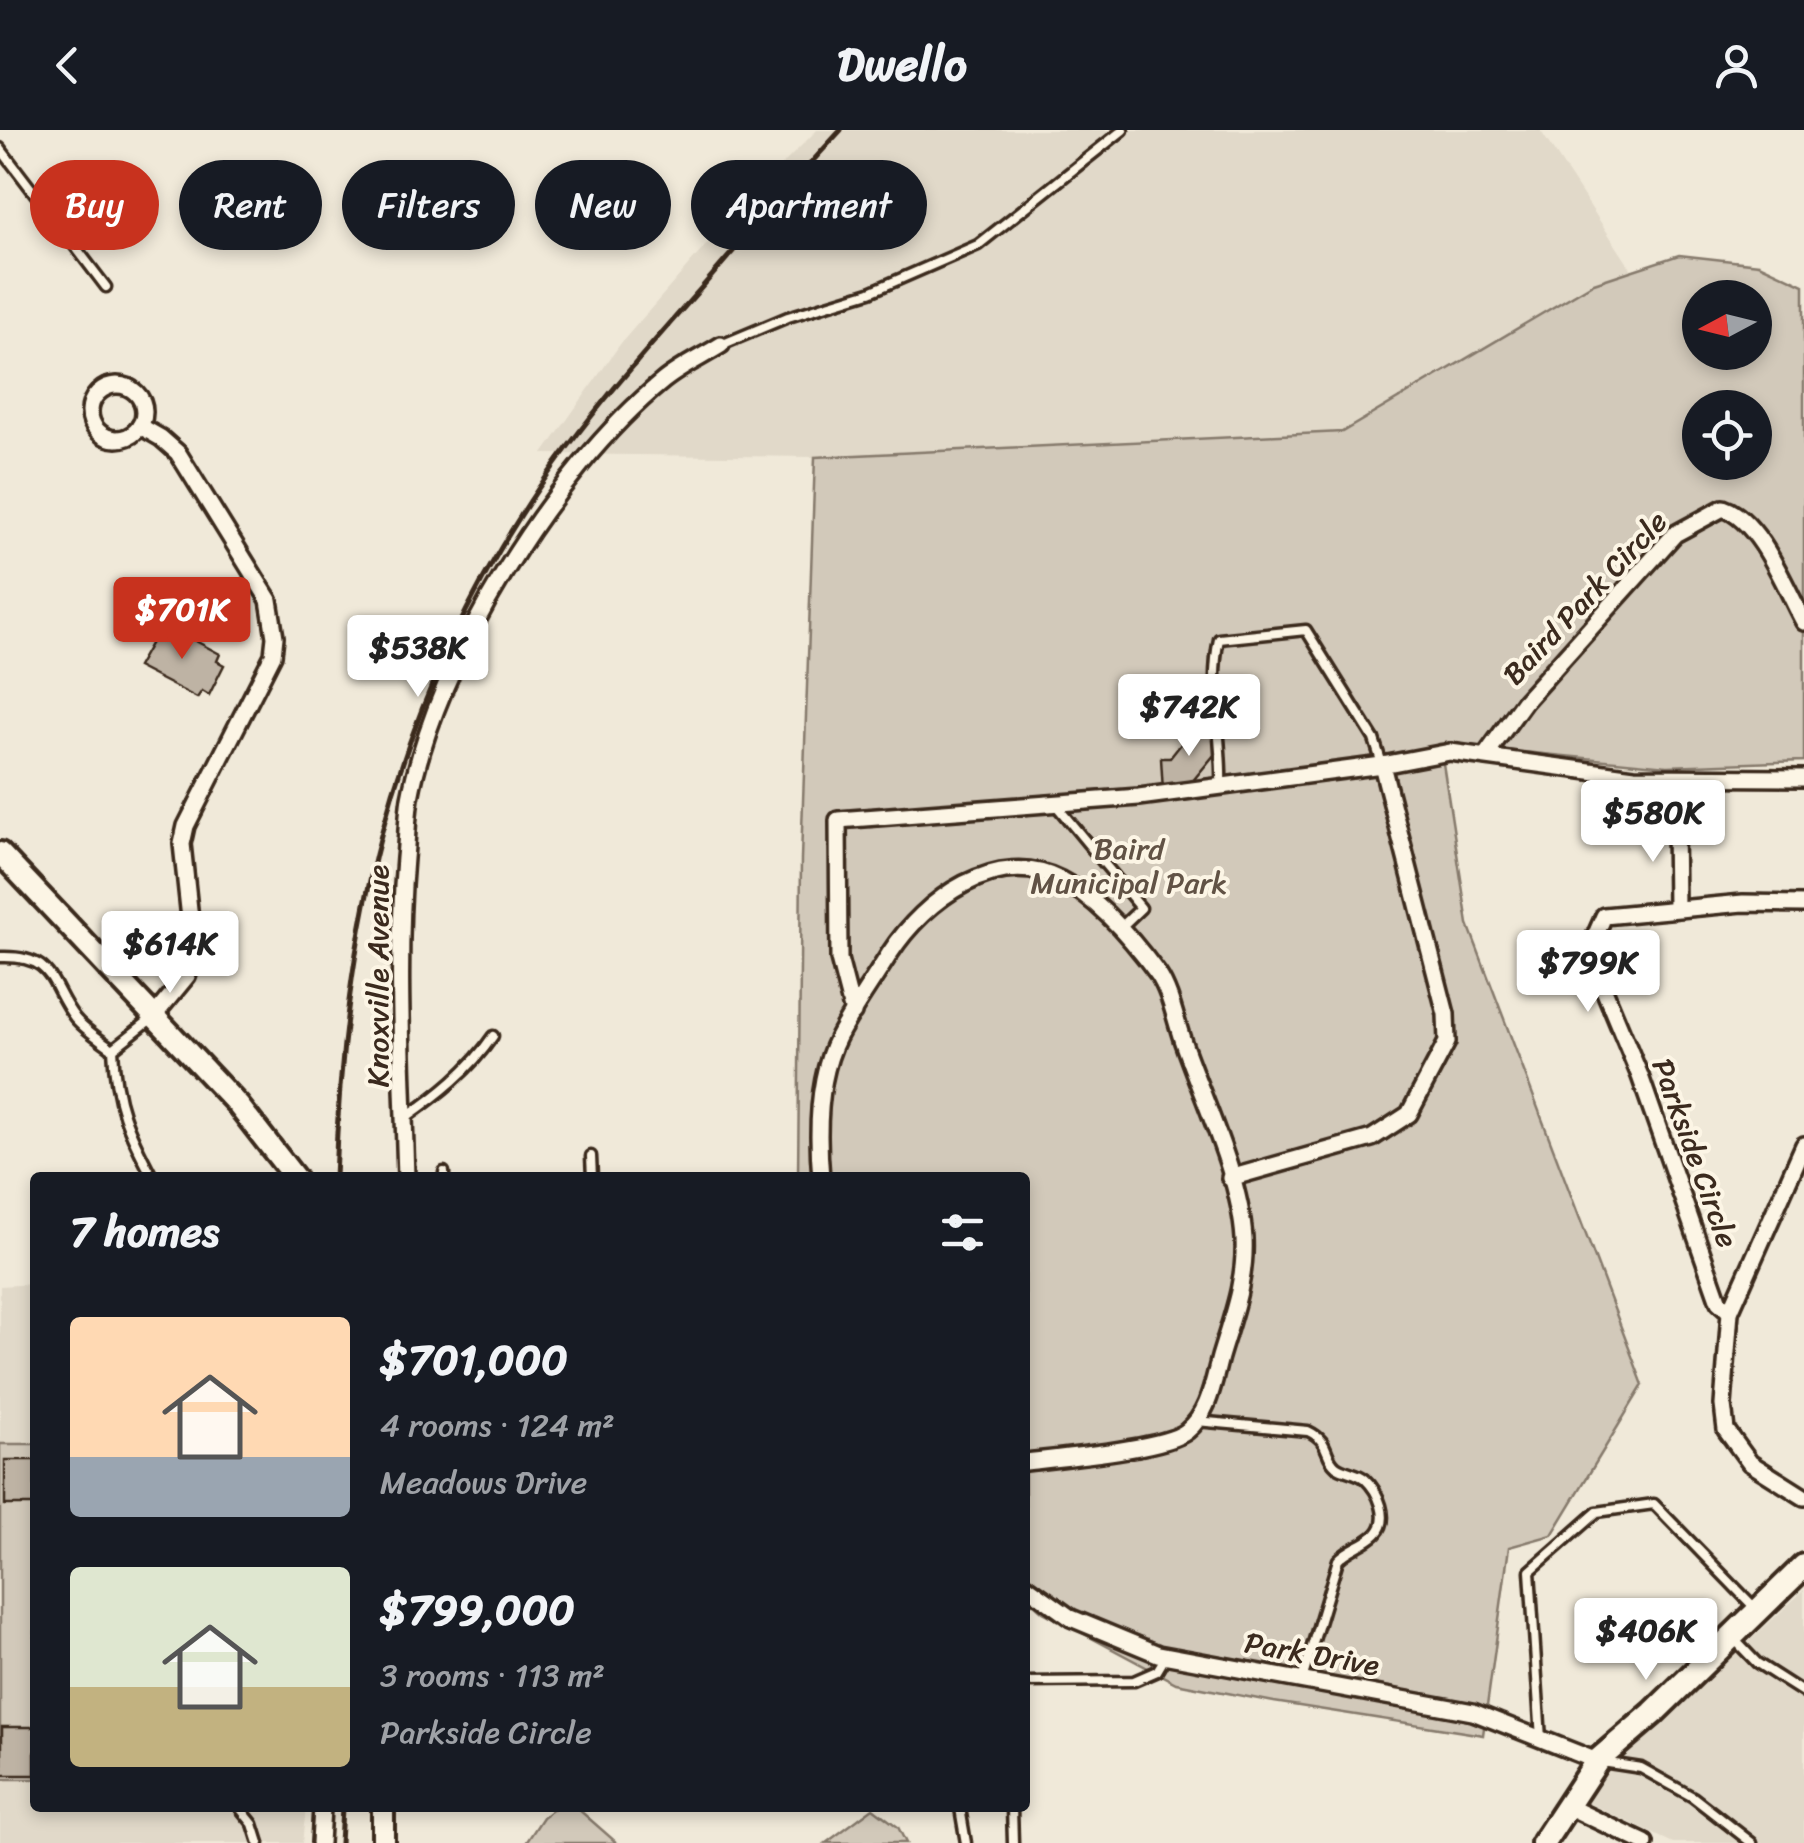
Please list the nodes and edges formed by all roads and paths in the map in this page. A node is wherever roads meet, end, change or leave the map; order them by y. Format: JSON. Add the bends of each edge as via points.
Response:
{"nodes":[{"id":1,"x":1123,"y":130,"type":"edge"},
{"id":2,"x":0,"y":148,"type":"edge"},
{"id":3,"x":106,"y":287,"type":"dead end"},
{"id":4,"x":721,"y":345,"type":"joint"},
{"id":5,"x":140,"y":426,"type":"dead end"},
{"id":6,"x":1804,"y":622,"type":"edge"},
{"id":7,"x":1484,"y":756,"type":"junction"},
{"id":8,"x":1382,"y":765,"type":"junction"},
{"id":9,"x":1804,"y":778,"type":"edge"},
{"id":10,"x":1221,"y":786,"type":"junction"},
{"id":11,"x":1052,"y":801,"type":"junction"},
{"id":12,"x":1675,"y":822,"type":"dead end"},
{"id":13,"x":0,"y":853,"type":"edge"},
{"id":14,"x":1804,"y":904,"type":"edge"},
{"id":15,"x":1676,"y":908,"type":"junction"},
{"id":16,"x":1119,"y":929,"type":"junction"},
{"id":17,"x":0,"y":956,"type":"edge"},
{"id":18,"x":853,"y":1013,"type":"junction"},
{"id":19,"x":154,"y":1016,"type":"junction"},
{"id":20,"x":493,"y":1036,"type":"dead end"},
{"id":21,"x":112,"y":1049,"type":"junction"},
{"id":22,"x":405,"y":1118,"type":"junction"},
{"id":23,"x":1804,"y":1145,"type":"edge"},
{"id":24,"x":592,"y":1156,"type":"dead end"},
{"id":25,"x":149,"y":1172,"type":"edge"},
{"id":26,"x":291,"y":1172,"type":"edge"},
{"id":27,"x":406,"y":1172,"type":"edge"},
{"id":28,"x":592,"y":1172,"type":"edge"},
{"id":29,"x":820,"y":1172,"type":"edge"},
{"id":30,"x":1230,"y":1178,"type":"junction"},
{"id":31,"x":1730,"y":1312,"type":"junction"},
{"id":32,"x":1196,"y":1421,"type":"junction"},
{"id":33,"x":1030,"y":1461,"type":"edge"},
{"id":34,"x":1804,"y":1497,"type":"edge"},
{"id":35,"x":1804,"y":1566,"type":"edge"},
{"id":36,"x":1030,"y":1589,"type":"edge"},
{"id":37,"x":1758,"y":1611,"type":"junction"},
{"id":38,"x":1732,"y":1636,"type":"junction"},
{"id":39,"x":1166,"y":1656,"type":"junction"},
{"id":40,"x":1301,"y":1680,"type":"junction"},
{"id":41,"x":1030,"y":1682,"type":"edge"},
{"id":42,"x":1804,"y":1693,"type":"edge"},
{"id":43,"x":1541,"y":1739,"type":"junction"},
{"id":44,"x":1597,"y":1761,"type":"junction"},
{"id":45,"x":1566,"y":1805,"type":"junction"},
{"id":46,"x":243,"y":1812,"type":"edge"},
{"id":47,"x":322,"y":1812,"type":"edge"},
{"id":48,"x":382,"y":1812,"type":"edge"},
{"id":49,"x":961,"y":1812,"type":"edge"},
{"id":50,"x":1012,"y":1812,"type":"edge"},
{"id":51,"x":259,"y":1843,"type":"edge"},
{"id":52,"x":320,"y":1843,"type":"edge"},
{"id":53,"x":383,"y":1843,"type":"edge"},
{"id":54,"x":966,"y":1843,"type":"edge"},
{"id":55,"x":1013,"y":1843,"type":"edge"},
{"id":56,"x":1542,"y":1843,"type":"edge"},
{"id":57,"x":1645,"y":1843,"type":"edge"},
{"id":58,"x":1752,"y":1843,"type":"edge"}],
"edges":[{"from":1,"to":4,"type":"lane","via":[[978,244],[870,292]]},
{"from":2,"to":3,"type":"lane"},
{"from":4,"to":22,"type":"street","name":"Knoxville Avenue","via":[[664,380],[596,444],[515,552],[455,666],[410,797],[400,918]]},
{"from":5,"to":19,"type":"street","via":[[178,454],[269,600],[275,637],[273,655],[186,826],[182,844],[194,956],[187,976]]},
{"from":6,"to":7,"type":"street","name":"Baird Park Circle","via":[[1755,533],[1723,508],[1675,534]]},
{"from":7,"to":8,"type":"street","via":[[1450,752]]},
{"from":7,"to":9,"type":"street","via":[[1634,776]]},
{"from":8,"to":10,"type":"street"},
{"from":8,"to":10,"type":"lane","via":[[1374,739],[1306,630],[1219,640],[1214,691]]},
{"from":8,"to":30,"type":"street","via":[[1446,1014],[1447,1042],[1409,1114],[1372,1138]]},
{"from":10,"to":11,"type":"street"},
{"from":11,"to":16,"type":"lane","via":[[1141,908]]},
{"from":11,"to":18,"type":"street","via":[[838,820],[839,959]]},
{"from":12,"to":15,"type":"street"},
{"from":13,"to":19,"type":"street"},
{"from":14,"to":15,"type":"street","name":"Parkside Circle"},
{"from":15,"to":31,"type":"street","name":"Parkside Circle","via":[[1604,916],[1592,943],[1594,968],[1640,1076],[1719,1302]]},
{"from":16,"to":18,"type":"street","via":[[1058,878],[1030,870],[968,880],[916,920]]},
{"from":16,"to":30,"type":"street","via":[[1160,978]]},
{"from":17,"to":21,"type":"lane","via":[[37,963],[51,974],[76,1019]]},
{"from":18,"to":29,"type":"street","via":[[836,1040],[823,1085]]},
{"from":19,"to":21,"type":"lane"},
{"from":19,"to":26,"type":"street"},
{"from":20,"to":22,"type":"lane","via":[[440,1093]]},
{"from":21,"to":25,"type":"lane","via":[[124,1123]]},
{"from":22,"to":27,"type":"street","name":"Knoxville Avenue"},
{"from":23,"to":31,"type":"street","name":"Parkside Circle"},
{"from":24,"to":28,"type":"lane"},
{"from":30,"to":32,"type":"street","via":[[1244,1236],[1244,1274],[1205,1410]]},
{"from":31,"to":34,"type":"street","name":"Parkside Circle","via":[[1726,1430],[1750,1463]]},
{"from":32,"to":33,"type":"street","via":[[1185,1434],[1144,1445]]},
{"from":32,"to":40,"type":"lane","via":[[1308,1431],[1323,1441],[1337,1466],[1364,1478],[1383,1508],[1376,1535],[1338,1560]]},
{"from":35,"to":37,"type":"main road"},
{"from":36,"to":39,"type":"street","name":"Park Drive","via":[[1071,1618]]},
{"from":37,"to":38,"type":"main road"},
{"from":37,"to":43,"type":"lane","via":[[1654,1504],[1597,1512],[1530,1571]]},
{"from":38,"to":42,"type":"lane","via":[[1757,1663]]},
{"from":38,"to":44,"type":"main road"},
{"from":39,"to":40,"type":"street","name":"Park Drive"},
{"from":39,"to":41,"type":"lane","via":[[1156,1671],[1134,1681]]},
{"from":40,"to":43,"type":"street","name":"Park Drive","via":[[1473,1712]]},
{"from":43,"to":44,"type":"street","name":"Park Drive"},
{"from":44,"to":45,"type":"main road"},
{"from":44,"to":58,"type":"lane","via":[[1641,1768]]},
{"from":45,"to":56,"type":"main road"},
{"from":45,"to":57,"type":"street"},
{"from":46,"to":51,"type":"lane"},
{"from":47,"to":52,"type":"street"},
{"from":48,"to":53,"type":"street"},
{"from":49,"to":54,"type":"lane"},
{"from":50,"to":55,"type":"lane"}]}
